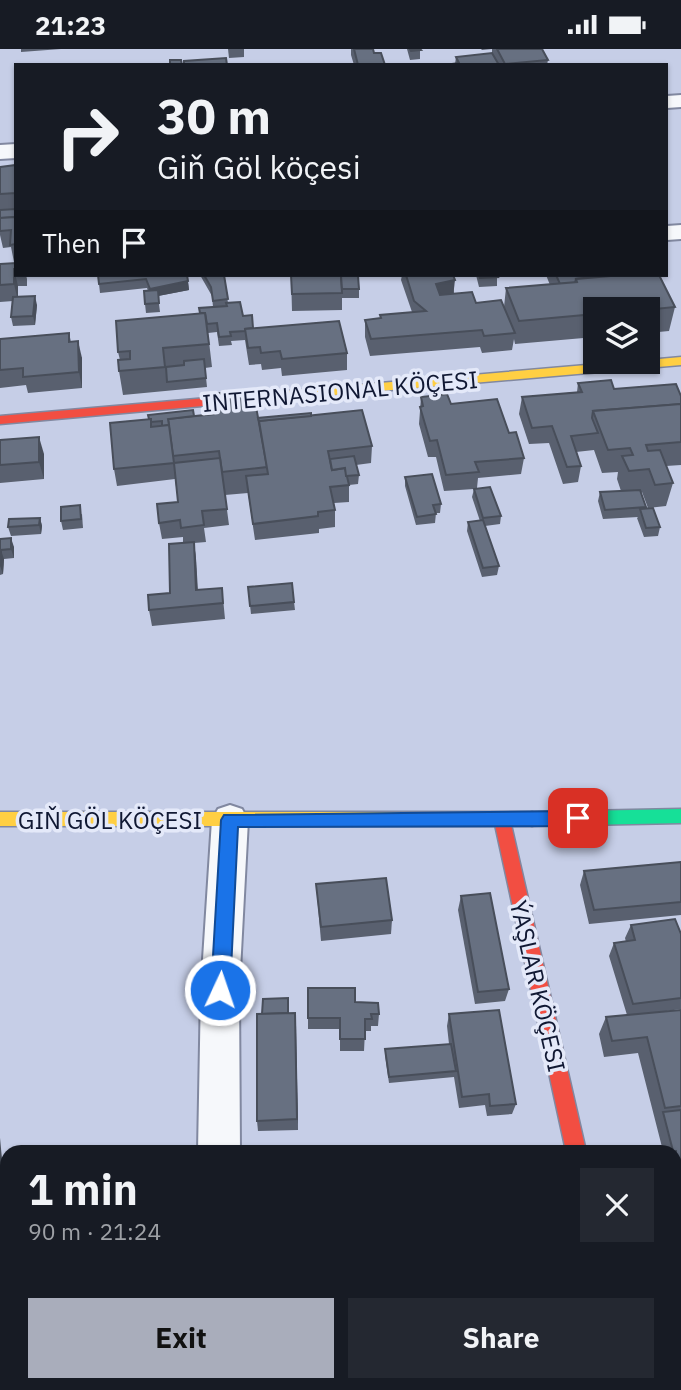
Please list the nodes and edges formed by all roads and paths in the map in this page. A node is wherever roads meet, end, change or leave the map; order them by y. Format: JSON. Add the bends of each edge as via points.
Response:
{"nodes":[{"id":1,"x":681,"y":361,"type":"edge"},
{"id":2,"x":0,"y":420,"type":"edge"},
{"id":3,"x":681,"y":816,"type":"edge"},
{"id":4,"x":0,"y":819,"type":"edge"},
{"id":5,"x":230,"y":820,"type":"junction"},
{"id":6,"x":502,"y":820,"type":"junction"},
{"id":7,"x":219,"y":1145,"type":"edge"},
{"id":8,"x":575,"y":1145,"type":"edge"}],
"edges":[{"from":1,"to":2,"type":"street","name":"INTERNASIONAL KÖÇESI"},
{"from":3,"to":6,"type":"street","name":"GIŇ GÖL KÖÇESI"},
{"from":4,"to":5,"type":"street","name":"GIŇ GÖL KÖÇESI"},
{"from":5,"to":6,"type":"street","name":"GIŇ GÖL KÖÇESI"},
{"from":5,"to":7,"type":"street","via":[[220,990]]},
{"from":6,"to":8,"type":"street","name":"ÝAŞLAR KÖÇESI"}]}
